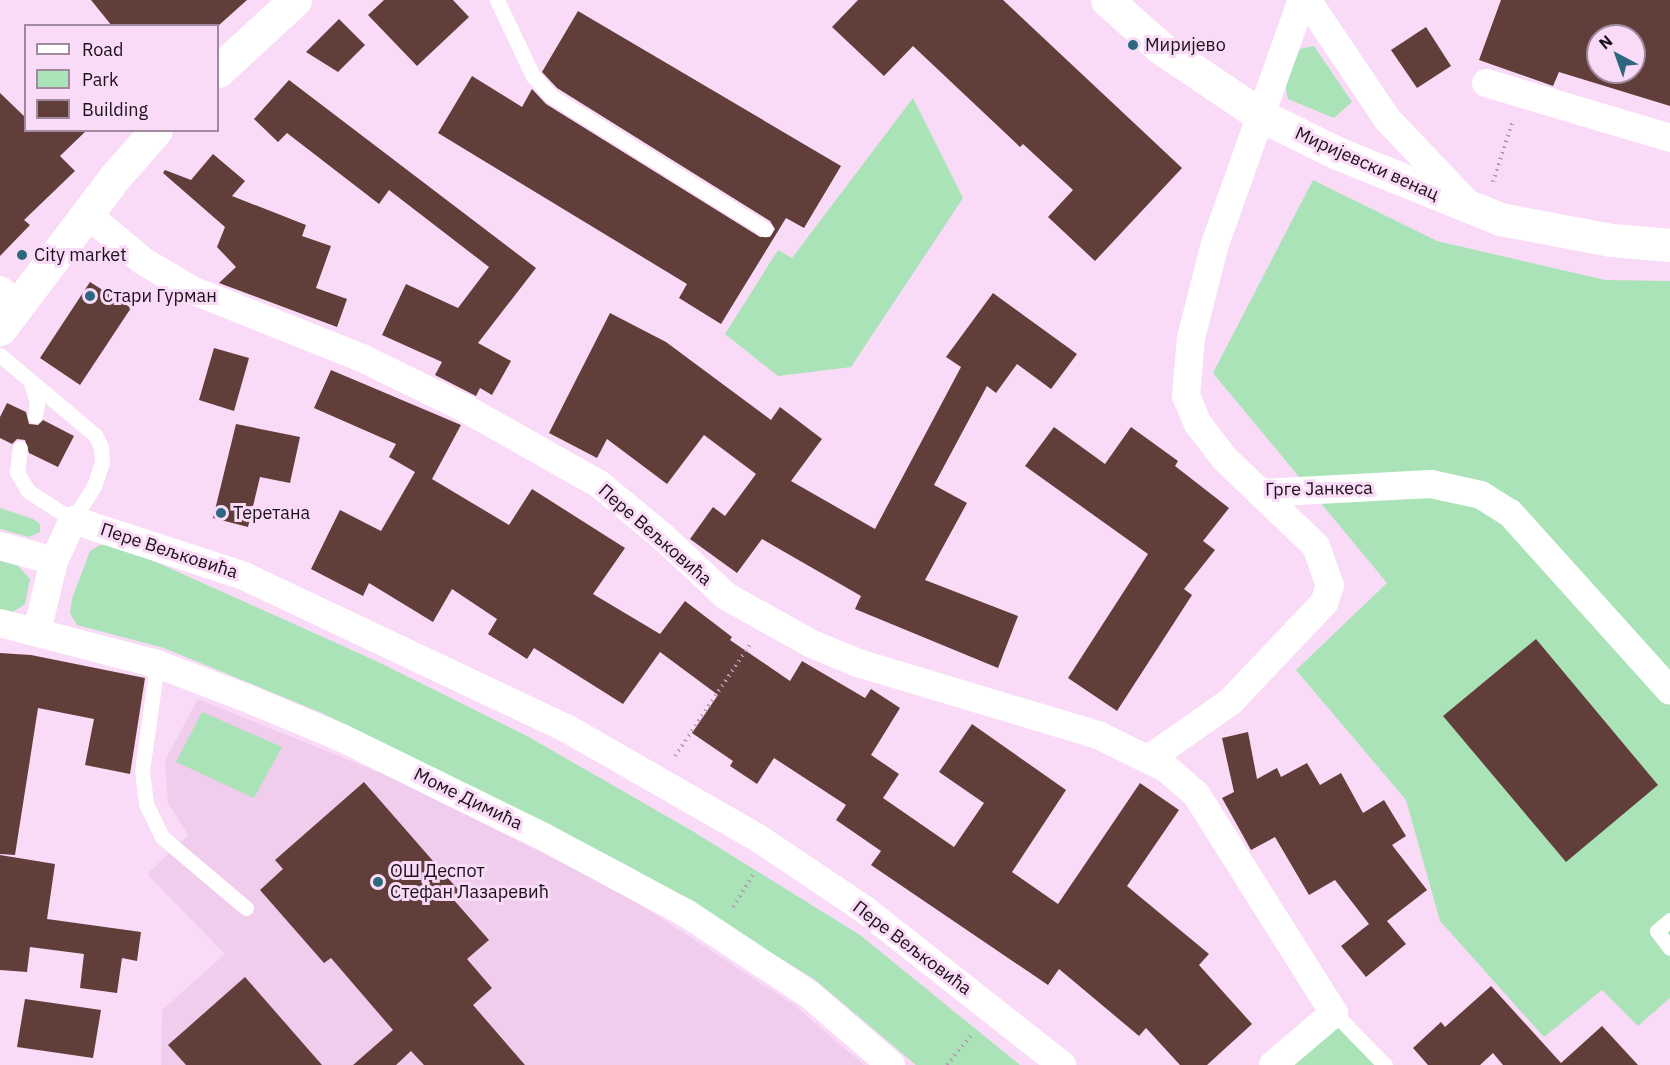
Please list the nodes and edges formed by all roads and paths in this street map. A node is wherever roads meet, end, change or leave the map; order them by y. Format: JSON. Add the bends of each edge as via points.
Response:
{"nodes":[{"id":1,"x":295,"y":0,"type":"edge"},
{"id":2,"x":497,"y":0,"type":"edge"},
{"id":3,"x":1107,"y":0,"type":"edge"},
{"id":4,"x":1302,"y":0,"type":"edge"},
{"id":5,"x":1307,"y":0,"type":"edge"},
{"id":6,"x":219,"y":70,"type":"edge"},
{"id":7,"x":1486,"y":82,"type":"dead end"},
{"id":8,"x":1522,"y":93,"type":"junction"},
{"id":9,"x":1262,"y":116,"type":"junction"},
{"id":10,"x":154,"y":132,"type":"edge"},
{"id":11,"x":1670,"y":138,"type":"edge"},
{"id":12,"x":1478,"y":212,"type":"junction"},
{"id":13,"x":87,"y":214,"type":"junction"},
{"id":14,"x":765,"y":229,"type":"dead end"},
{"id":15,"x":1670,"y":245,"type":"edge"},
{"id":16,"x":6,"y":308,"type":"edge"},
{"id":17,"x":0,"y":355,"type":"edge"},
{"id":18,"x":31,"y":383,"type":"junction"},
{"id":19,"x":35,"y":416,"type":"dead end"},
{"id":20,"x":20,"y":448,"type":"dead end"},
{"id":21,"x":1260,"y":493,"type":"junction"},
{"id":22,"x":73,"y":520,"type":"junction"},
{"id":23,"x":0,"y":546,"type":"edge"},
{"id":24,"x":54,"y":561,"type":"junction"},
{"id":25,"x":766,"y":620,"type":"junction"},
{"id":26,"x":0,"y":623,"type":"edge"},
{"id":27,"x":37,"y":631,"type":"junction"},
{"id":28,"x":157,"y":664,"type":"junction"},
{"id":29,"x":1670,"y":691,"type":"edge"},
{"id":30,"x":1150,"y":758,"type":"junction"},
{"id":31,"x":659,"y":780,"type":"junction"},
{"id":32,"x":770,"y":845,"type":"junction"},
{"id":33,"x":246,"y":908,"type":"dead end"},
{"id":34,"x":1670,"y":920,"type":"edge"},
{"id":35,"x":717,"y":934,"type":"junction"},
{"id":36,"x":1670,"y":948,"type":"edge"},
{"id":37,"x":993,"y":1009,"type":"junction"},
{"id":38,"x":1334,"y":1013,"type":"junction"},
{"id":39,"x":891,"y":1065,"type":"edge"},
{"id":40,"x":947,"y":1065,"type":"edge"},
{"id":41,"x":1062,"y":1065,"type":"edge"},
{"id":42,"x":1273,"y":1065,"type":"edge"},
{"id":43,"x":1385,"y":1065,"type":"edge"}],
"edges":[{"from":1,"to":6,"type":"street"},
{"from":2,"to":14,"type":"lane","via":[[533,76],[550,96]]},
{"from":3,"to":9,"type":"street","name":"Миријевски венац","via":[[1161,48]]},
{"from":4,"to":9,"type":"street"},
{"from":5,"to":12,"type":"street","name":"Миријевски венац","via":[[1388,120]]},
{"from":7,"to":8,"type":"street"},
{"from":8,"to":11,"type":"street"},
{"from":8,"to":12,"type":"path"},
{"from":9,"to":12,"type":"street","name":"Миријевски венац","via":[[1336,153]]},
{"from":9,"to":21,"type":"street","name":"Грге Јанкеса","via":[[1215,244],[1191,338],[1186,396],[1198,424],[1225,459]]},
{"from":10,"to":13,"type":"street"},
{"from":12,"to":15,"type":"street","name":"Миријевски венац","via":[[1611,240]]},
{"from":13,"to":16,"type":"street"},
{"from":13,"to":25,"type":"street","name":"Пере Вељковића","via":[[143,261],[192,290],[362,358],[466,409],[599,484],[726,596]]},
{"from":17,"to":18,"type":"lane"},
{"from":18,"to":19,"type":"lane","via":[[37,403]]},
{"from":18,"to":22,"type":"lane","via":[[95,435],[101,447],[102,462],[94,486]]},
{"from":20,"to":22,"type":"lane","via":[[17,472],[28,490]]},
{"from":21,"to":29,"type":"street","name":"Грге Јанкеса","via":[[1431,484],[1481,495],[1510,513]]},
{"from":21,"to":30,"type":"street","via":[[1316,546],[1330,586],[1324,603],[1230,702]]},
{"from":22,"to":24,"type":"street"},
{"from":22,"to":31,"type":"street","name":"Пере Вељковића","via":[[244,576],[566,728]]},
{"from":23,"to":24,"type":"street"},
{"from":24,"to":27,"type":"street"},
{"from":25,"to":30,"type":"street","name":"Пере Вељковића","via":[[858,663],[1098,735]]},
{"from":25,"to":31,"type":"path"},
{"from":26,"to":27,"type":"street","name":"Моме Димића"},
{"from":27,"to":28,"type":"street","name":"Моме Димића"},
{"from":28,"to":33,"type":"lane","via":[[142,771],[146,804],[162,837]]},
{"from":28,"to":35,"type":"street","name":"Моме Димића","via":[[353,743],[544,837],[686,912]]},
{"from":30,"to":38,"type":"street","name":"Пере Вељковића","via":[[1196,795]]},
{"from":31,"to":32,"type":"street","name":"Пере Вељковића"},
{"from":32,"to":35,"type":"path"},
{"from":32,"to":37,"type":"street","name":"Пере Вељковића","via":[[865,910]]},
{"from":34,"to":36,"type":"lane","via":[[1657,931]]},
{"from":35,"to":39,"type":"street","name":"Моме Димића","via":[[810,995]]},
{"from":37,"to":40,"type":"path"},
{"from":37,"to":41,"type":"street","name":"Пере Вељковића"},
{"from":38,"to":42,"type":"street"},
{"from":38,"to":43,"type":"lane"}]}
